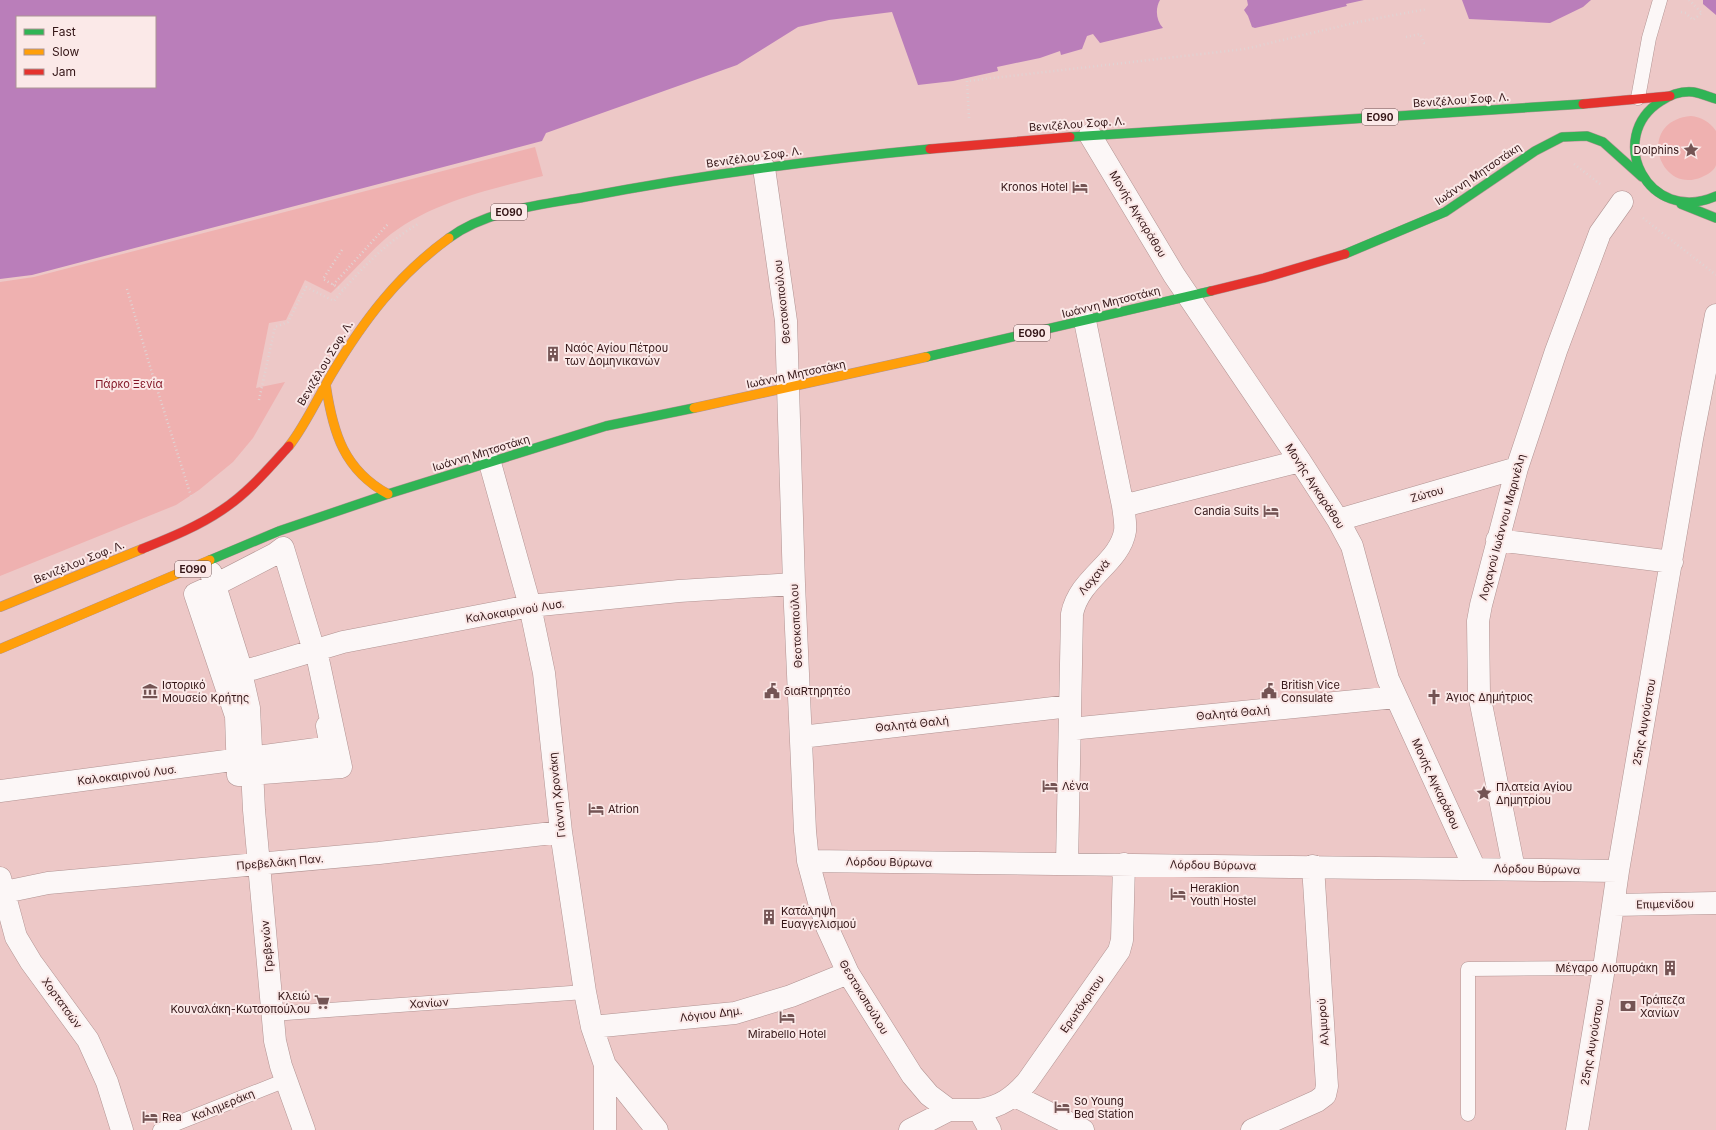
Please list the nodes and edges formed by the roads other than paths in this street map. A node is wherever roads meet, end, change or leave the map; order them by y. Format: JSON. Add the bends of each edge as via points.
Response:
{"nodes":[{"id":1,"x":1660,"y":0,"type":"edge"},
{"id":2,"x":1670,"y":96,"type":"junction"},
{"id":3,"x":1638,"y":98,"type":"junction"},
{"id":4,"x":1716,"y":99,"type":"edge"},
{"id":5,"x":1090,"y":135,"type":"junction"},
{"id":6,"x":764,"y":168,"type":"junction"},
{"id":7,"x":1642,"y":177,"type":"junction"},
{"id":8,"x":1716,"y":196,"type":"edge"},
{"id":9,"x":1675,"y":201,"type":"junction"},
{"id":10,"x":1622,"y":202,"type":"dead end"},
{"id":11,"x":1716,"y":218,"type":"edge"},
{"id":12,"x":1189,"y":296,"type":"junction"},
{"id":13,"x":1716,"y":315,"type":"edge"},
{"id":14,"x":1085,"y":321,"type":"junction"},
{"id":15,"x":326,"y":386,"type":"junction"},
{"id":16,"x":788,"y":388,"type":"junction"},
{"id":17,"x":1300,"y":461,"type":"junction"},
{"id":18,"x":490,"y":463,"type":"junction"},
{"id":19,"x":1517,"y":468,"type":"junction"},
{"id":20,"x":388,"y":494,"type":"junction"},
{"id":21,"x":1122,"y":506,"type":"junction"},
{"id":22,"x":1338,"y":520,"type":"junction"},
{"id":23,"x":1497,"y":540,"type":"junction"},
{"id":24,"x":208,"y":562,"type":"junction"},
{"id":25,"x":1672,"y":562,"type":"junction"},
{"id":26,"x":794,"y":584,"type":"junction"},
{"id":27,"x":215,"y":585,"type":"junction"},
{"id":28,"x":530,"y":606,"type":"junction"},
{"id":29,"x":0,"y":607,"type":"edge"},
{"id":30,"x":0,"y":649,"type":"edge"},
{"id":31,"x":314,"y":651,"type":"junction"},
{"id":32,"x":242,"y":672,"type":"junction"},
{"id":33,"x":1396,"y":697,"type":"junction"},
{"id":34,"x":1070,"y":706,"type":"junction"},
{"id":35,"x":1070,"y":729,"type":"junction"},
{"id":36,"x":801,"y":736,"type":"junction"},
{"id":37,"x":248,"y":764,"type":"junction"},
{"id":38,"x":0,"y":791,"type":"edge"},
{"id":39,"x":561,"y":832,"type":"junction"},
{"id":40,"x":808,"y":861,"type":"junction"},
{"id":41,"x":260,"y":864,"type":"junction"},
{"id":42,"x":1067,"y":864,"type":"junction"},
{"id":43,"x":1124,"y":864,"type":"junction"},
{"id":44,"x":1313,"y":866,"type":"junction"},
{"id":45,"x":1475,"y":868,"type":"junction"},
{"id":46,"x":1514,"y":868,"type":"junction"},
{"id":47,"x":1618,"y":871,"type":"junction"},
{"id":48,"x":1,"y":887,"type":"edge"},
{"id":49,"x":1716,"y":903,"type":"edge"},
{"id":50,"x":1614,"y":905,"type":"junction"},
{"id":51,"x":1604,"y":968,"type":"junction"},
{"id":52,"x":848,"y":974,"type":"junction"},
{"id":53,"x":585,"y":992,"type":"junction"},
{"id":54,"x":272,"y":1014,"type":"junction"},
{"id":55,"x":592,"y":1026,"type":"junction"},
{"id":56,"x":605,"y":1065,"type":"junction"},
{"id":57,"x":286,"y":1080,"type":"junction"},
{"id":58,"x":1015,"y":1096,"type":"junction"},
{"id":59,"x":949,"y":1110,"type":"junction"},
{"id":60,"x":979,"y":1110,"type":"junction"},
{"id":61,"x":1468,"y":1114,"type":"dead end"},
{"id":62,"x":122,"y":1130,"type":"edge"},
{"id":63,"x":160,"y":1130,"type":"edge"},
{"id":64,"x":304,"y":1130,"type":"edge"},
{"id":65,"x":605,"y":1130,"type":"edge"},
{"id":66,"x":657,"y":1130,"type":"edge"},
{"id":67,"x":910,"y":1130,"type":"edge"},
{"id":68,"x":990,"y":1130,"type":"edge"},
{"id":69,"x":1083,"y":1130,"type":"edge"},
{"id":70,"x":1252,"y":1130,"type":"edge"},
{"id":71,"x":1577,"y":1130,"type":"edge"}],
"edges":[{"from":1,"to":3,"type":"lane"},
{"from":2,"to":3,"type":"main road","name":"Βενιζέλου Σοφ. Λ.","number":"ΕΟ90"},
{"from":2,"to":4,"type":"main road","number":"ΕΟ90","via":[[1694,92]]},
{"from":2,"to":7,"type":"main road","number":"ΕΟ90","via":[[1646,113],[1636,133],[1634,156]]},
{"from":3,"to":5,"type":"main road","name":"Βενιζέλου Σοφ. Λ.","number":"ΕΟ90","via":[[1574,105]]},
{"from":5,"to":6,"type":"main road","name":"Βενιζέλου Σοφ. Λ.","number":"ΕΟ90","via":[[846,157]]},
{"from":5,"to":12,"type":"street","name":"Μονής Αγκαράθου"},
{"from":6,"to":15,"type":"main road","name":"Βενιζέλου Σοφ. Λ.","number":"ΕΟ90","via":[[645,185],[533,206],[495,216],[459,231],[410,269],[372,312],[354,335]]},
{"from":6,"to":16,"type":"street","name":"Θεοτοκοπούλου","via":[[786,321]]},
{"from":7,"to":9,"type":"main road","number":"ΕΟ90","via":[[1656,192]]},
{"from":7,"to":12,"type":"main road","name":"Ιωάννη Μητσοτάκη","number":"ΕΟ90","via":[[1603,142],[1587,136],[1562,137],[1535,151],[1445,212],[1393,236],[1308,266]]},
{"from":8,"to":9,"type":"main road","number":"ΕΟ90","via":[[1696,203]]},
{"from":9,"to":11,"type":"main road","number":"ΕΟ90"},
{"from":10,"to":19,"type":"street","name":"Λοχαγού Ιωάννου Μαρινέλη","via":[[1600,233],[1591,255]]},
{"from":12,"to":14,"type":"main road","name":"Ιωάννη Μητσοτάκη","number":"ΕΟ90"},
{"from":12,"to":17,"type":"street","name":"Μονής Αγκαράθου"},
{"from":13,"to":25,"type":"street","name":"25ης Αυγούστου"},
{"from":14,"to":16,"type":"main road","name":"Ιωάννη Μητσοτάκη","number":"ΕΟ90"},
{"from":14,"to":21,"type":"street","name":"Λαχανά"},
{"from":15,"to":20,"type":"main road","via":[[337,432],[351,462],[364,479]]},
{"from":15,"to":29,"type":"main road","name":"Βενιζέλου Σοφ. Λ.","number":"ΕΟ90","via":[[291,443],[262,476],[223,510],[150,546]]},
{"from":16,"to":18,"type":"main road","name":"Ιωάννη Μητσοτάκη","number":"ΕΟ90","via":[[606,426]]},
{"from":16,"to":26,"type":"street","name":"Θεοτοκοπούλου"},
{"from":17,"to":21,"type":"street"},
{"from":17,"to":22,"type":"street","name":"Μονής Αγκαράθου"},
{"from":18,"to":20,"type":"main road","name":"Ιωάννη Μητσοτάκη","number":"ΕΟ90"},
{"from":18,"to":28,"type":"street","name":"Γιάννη Χρονάκη"},
{"from":19,"to":22,"type":"street","name":"Ζώτου"},
{"from":19,"to":23,"type":"street","name":"Λοχαγού Ιωάννου Μαρινέλη"},
{"from":20,"to":24,"type":"main road","number":"ΕΟ90","via":[[279,531]]},
{"from":21,"to":34,"type":"street","name":"Λαχανά","via":[[1126,529],[1119,548],[1081,590],[1074,602]]},
{"from":22,"to":33,"type":"street","name":"Μονής Αγκαράθου","via":[[1356,557],[1388,679]]},
{"from":23,"to":25,"type":"street"},
{"from":23,"to":46,"type":"street","name":"Λοχαγού Ιωάννου Μαρινέλη","via":[[1478,622],[1479,694]]},
{"from":24,"to":27,"type":"street"},
{"from":24,"to":30,"type":"main road","number":"ΕΟ90"},
{"from":25,"to":47,"type":"street","name":"25ης Αυγούστου"},
{"from":26,"to":28,"type":"street","name":"Καλοκαιρινού Λυσ.","via":[[679,591]]},
{"from":26,"to":36,"type":"street","name":"Θεοτοκοπούλου"},
{"from":27,"to":31,"type":"street","via":[[283,548]]},
{"from":27,"to":32,"type":"street"},
{"from":27,"to":37,"type":"street","via":[[195,594],[236,716]]},
{"from":28,"to":31,"type":"street","name":"Καλοκαιρινού Λυσ.","via":[[343,642]]},
{"from":28,"to":39,"type":"street","name":"Γιάννη Χρονάκη","via":[[544,673]]},
{"from":31,"to":32,"type":"street","name":"Καλοκαιρινού Λυσ."},
{"from":31,"to":37,"type":"street","name":"Καλοκαιρινού Λυσ.","via":[[331,747]]},
{"from":32,"to":37,"type":"street","via":[[249,708]]},
{"from":33,"to":35,"type":"street","name":"Θαλητά Θαλή"},
{"from":33,"to":45,"type":"street","name":"Μονής Αγκαράθου"},
{"from":34,"to":35,"type":"street","name":"Λαχανά"},
{"from":34,"to":36,"type":"street","name":"Θαλητά Θαλή"},
{"from":35,"to":42,"type":"street","name":"Λαχανά"},
{"from":36,"to":40,"type":"street","name":"Θεοτοκοπούλου"},
{"from":37,"to":38,"type":"street","name":"Καλοκαιρινού Λυσ.","via":[[197,766]]},
{"from":37,"to":41,"type":"street","name":"Γρεβενών"},
{"from":39,"to":41,"type":"street","name":"Πρεβελάκη Παν."},
{"from":39,"to":53,"type":"street","name":"Γιάννη Χρονάκη"},
{"from":40,"to":42,"type":"street","name":"Λόρδου Βύρωνα"},
{"from":40,"to":52,"type":"street","name":"Θεοτοκοπούλου","via":[[827,927]]},
{"from":41,"to":48,"type":"street","name":"Πρεβελάκη Παν."},
{"from":41,"to":54,"type":"street","name":"Γρεβενών"},
{"from":42,"to":43,"type":"street","name":"Λόρδου Βύρωνα"},
{"from":43,"to":44,"type":"street","name":"Λόρδου Βύρωνα"},
{"from":43,"to":58,"type":"street","name":"Ερωτόκριτου","via":[[1122,940],[1119,951]]},
{"from":44,"to":45,"type":"street","name":"Λόρδου Βύρωνα"},
{"from":44,"to":70,"type":"street","name":"Αλμυρού","via":[[1327,1086],[1325,1095]]},
{"from":45,"to":46,"type":"street","name":"Λόρδου Βύρωνα"},
{"from":46,"to":47,"type":"street","name":"Λόρδου Βύρωνα"},
{"from":47,"to":50,"type":"street","name":"25ης Αυγούστου"},
{"from":48,"to":62,"type":"street","name":"Χορτατσών","via":[[21,948],[88,1040],[97,1057]]},
{"from":49,"to":50,"type":"street","name":"Επιμενίδου"},
{"from":50,"to":51,"type":"street","name":"25ης Αυγούστου"},
{"from":51,"to":61,"type":"lane","via":[[1468,969]]},
{"from":51,"to":71,"type":"street","name":"25ης Αυγούστου"},
{"from":52,"to":55,"type":"street","name":"Λόγιου Δημ.","via":[[791,996],[735,1013]]},
{"from":52,"to":59,"type":"street","name":"Θεοτοκοπούλου","via":[[912,1075],[929,1095]]},
{"from":53,"to":54,"type":"lane","name":"Χανίων"},
{"from":53,"to":55,"type":"street","name":"Γιάννη Χρονάκη"},
{"from":54,"to":57,"type":"street","name":"Γρεβενών","via":[[278,1055]]},
{"from":55,"to":56,"type":"street","name":"Γιάννη Χρονάκη"},
{"from":56,"to":65,"type":"street","name":"Γιάννη Χρονάκη"},
{"from":56,"to":66,"type":"street"},
{"from":57,"to":63,"type":"lane","name":"Καλημεράκη"},
{"from":57,"to":64,"type":"street","name":"Γρεβενών"},
{"from":58,"to":60,"type":"street","name":"Ερωτόκριτου","via":[[998,1106]]},
{"from":58,"to":69,"type":"street"},
{"from":59,"to":60,"type":"street"},
{"from":59,"to":67,"type":"street"},
{"from":60,"to":68,"type":"street"}]}
